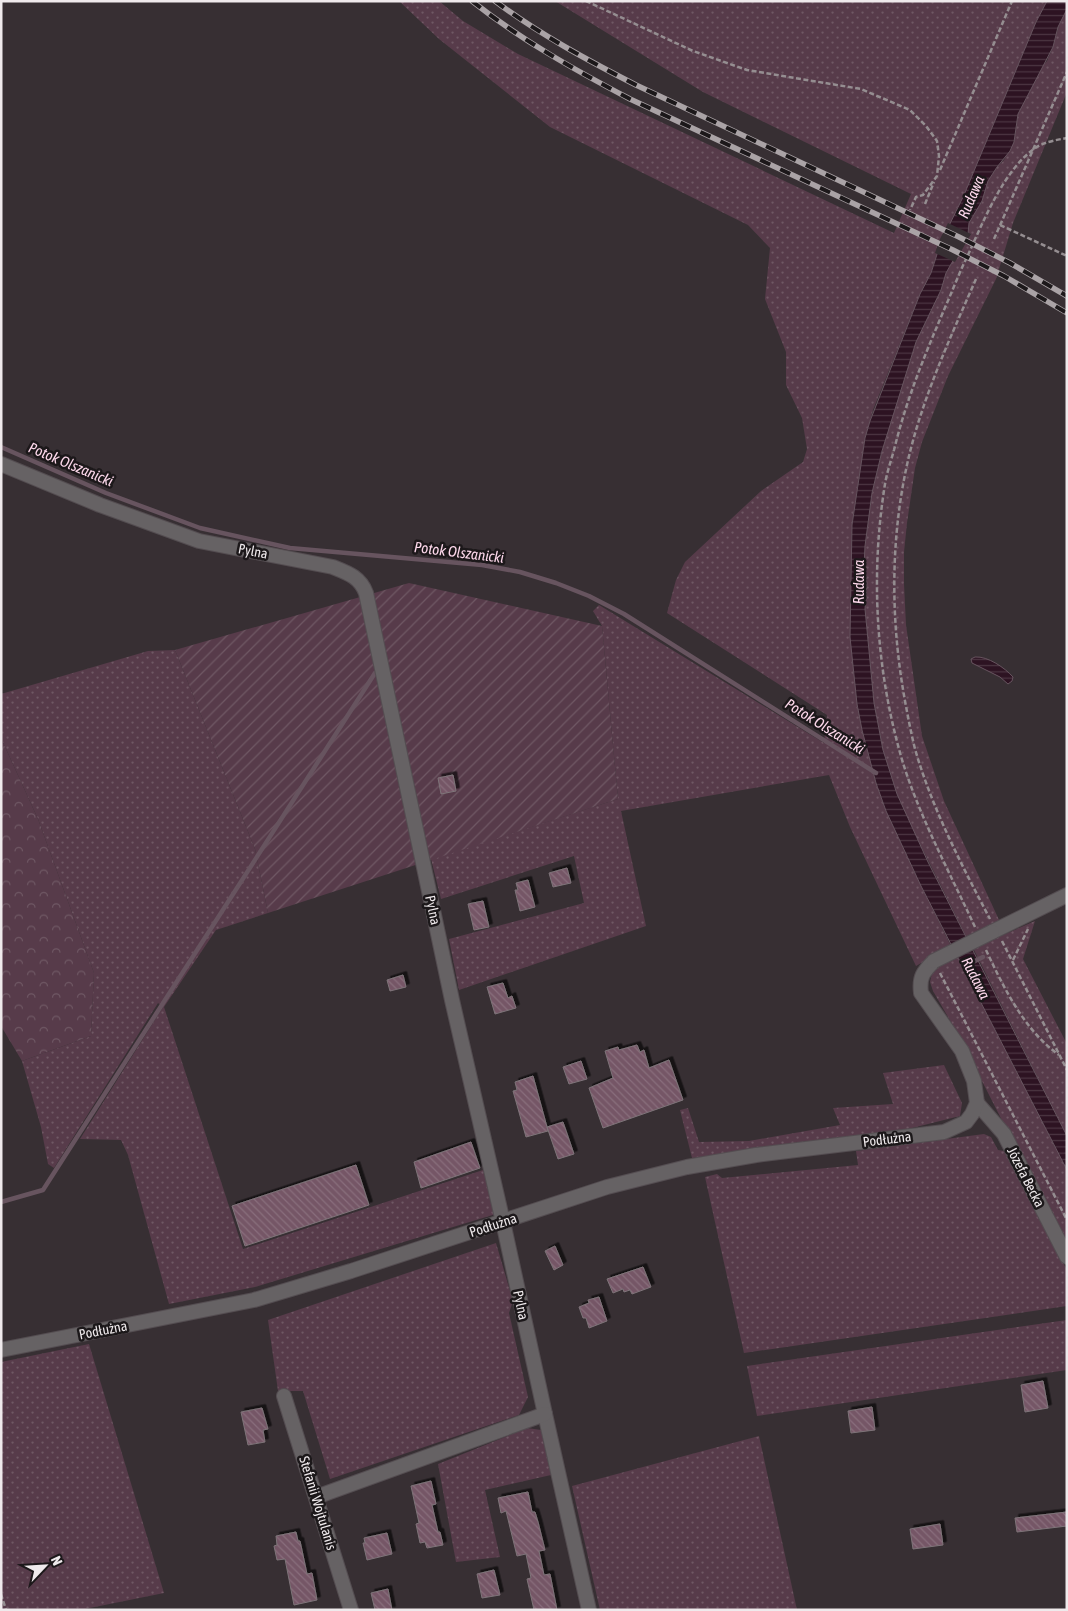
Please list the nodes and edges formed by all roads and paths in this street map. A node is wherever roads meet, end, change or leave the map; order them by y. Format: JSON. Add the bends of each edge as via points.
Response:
{"nodes":[{"id":1,"x":586,"y":1,"type":"edge"},
{"id":2,"x":1012,"y":1,"type":"edge"},
{"id":3,"x":1067,"y":72,"type":"edge"},
{"id":4,"x":1067,"y":138,"type":"edge"},
{"id":5,"x":1033,"y":149,"type":"junction"},
{"id":6,"x":937,"y":176,"type":"junction"},
{"id":7,"x":925,"y":204,"type":"dead end"},
{"id":8,"x":910,"y":210,"type":"dead end"},
{"id":9,"x":1000,"y":225,"type":"junction"},
{"id":10,"x":994,"y":240,"type":"dead end"},
{"id":11,"x":1067,"y":256,"type":"edge"},
{"id":12,"x":976,"y":279,"type":"dead end"},
{"id":13,"x":1,"y":464,"type":"edge"},
{"id":14,"x":1067,"y":895,"type":"edge"},
{"id":15,"x":1038,"y":910,"type":"junction"},
{"id":16,"x":987,"y":935,"type":"junction"},
{"id":17,"x":934,"y":961,"type":"junction"},
{"id":18,"x":1013,"y":961,"type":"junction"},
{"id":19,"x":1059,"y":1055,"type":"junction"},
{"id":20,"x":1067,"y":1070,"type":"edge"},
{"id":21,"x":977,"y":1104,"type":"junction"},
{"id":22,"x":1067,"y":1220,"type":"edge"},
{"id":23,"x":503,"y":1222,"type":"junction"},
{"id":24,"x":1067,"y":1256,"type":"edge"},
{"id":25,"x":1,"y":1350,"type":"edge"},
{"id":26,"x":284,"y":1396,"type":"dead end"},
{"id":27,"x":545,"y":1414,"type":"junction"},
{"id":28,"x":316,"y":1496,"type":"junction"},
{"id":29,"x":1,"y":1594,"type":"edge"},
{"id":30,"x":6,"y":1610,"type":"edge"},
{"id":31,"x":351,"y":1610,"type":"edge"},
{"id":32,"x":589,"y":1610,"type":"edge"}],
"edges":[{"from":1,"to":6,"type":"path","via":[[694,51],[747,70],[861,90],[910,110],[936,141],[940,164]]},
{"from":2,"to":6,"type":"path"},
{"from":3,"to":5,"type":"path"},
{"from":4,"to":5,"type":"path"},
{"from":5,"to":9,"type":"path"},
{"from":5,"to":16,"type":"path","via":[[1007,179],[984,220],[923,356],[886,482],[877,566],[882,663],[903,763],[951,878]]},
{"from":6,"to":7,"type":"path"},
{"from":6,"to":8,"type":"path","via":[[924,195],[916,198]]},
{"from":9,"to":10,"type":"path"},
{"from":9,"to":11,"type":"path"},
{"from":12,"to":16,"type":"path","via":[[932,378],[910,452],[895,555],[894,610],[899,664],[915,749]]},
{"from":13,"to":23,"type":"street","name":"Pylna","via":[[199,541],[333,567],[363,584]]},
{"from":14,"to":15,"type":"street"},
{"from":15,"to":16,"type":"street"},
{"from":15,"to":18,"type":"path"},
{"from":16,"to":17,"type":"street","bridge":true},
{"from":16,"to":18,"type":"path"},
{"from":16,"to":19,"type":"path","via":[[1007,994],[1045,1045]]},
{"from":17,"to":21,"type":"street","via":[[919,982],[921,993],[962,1051],[974,1081]]},
{"from":17,"to":22,"type":"path"},
{"from":18,"to":19,"type":"path"},
{"from":19,"to":20,"type":"path"},
{"from":21,"to":23,"type":"street","name":"Podłużna","via":[[966,1122],[944,1132],[756,1155],[687,1167],[607,1187]]},
{"from":21,"to":24,"type":"street","name":"Józefa Becka","via":[[1004,1134]]},
{"from":23,"to":25,"type":"street","name":"Podłużna","via":[[254,1300]]},
{"from":23,"to":27,"type":"street","name":"Pylna"},
{"from":26,"to":28,"type":"street","name":"Stefanii Wojtulanis"},
{"from":27,"to":28,"type":"street"},
{"from":27,"to":32,"type":"street","name":"Pylna"},
{"from":28,"to":31,"type":"street","name":"Stefanii Wojtulanis"},
{"from":29,"to":30,"type":"path"}]}
